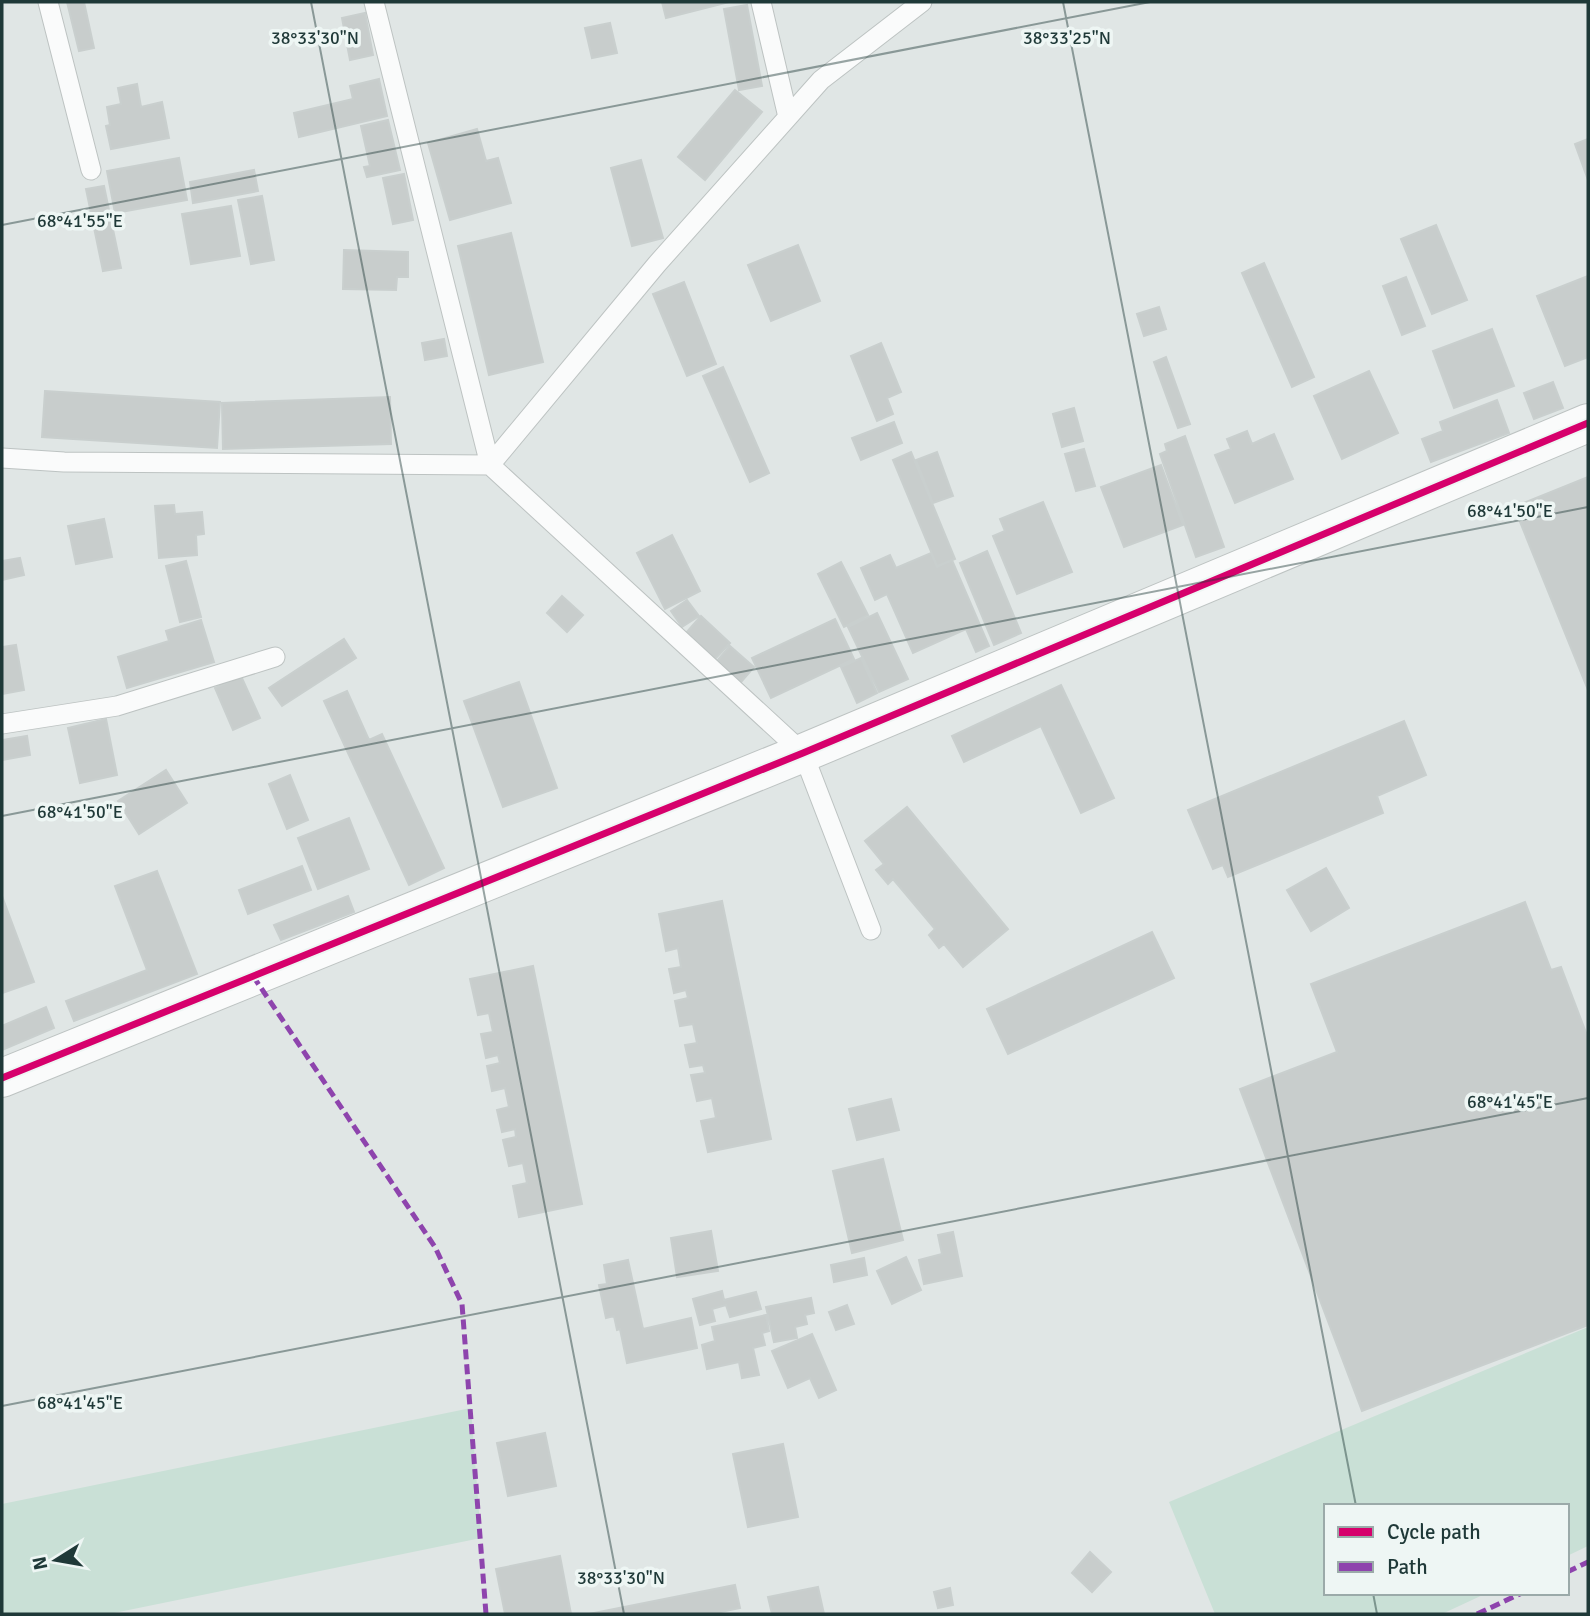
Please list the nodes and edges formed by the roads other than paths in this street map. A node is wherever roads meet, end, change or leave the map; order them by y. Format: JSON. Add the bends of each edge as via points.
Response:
{"nodes":[{"id":1,"x":48,"y":2,"type":"edge"},
{"id":2,"x":374,"y":2,"type":"edge"},
{"id":3,"x":761,"y":2,"type":"edge"},
{"id":4,"x":922,"y":2,"type":"edge"},
{"id":5,"x":788,"y":117,"type":"junction"},
{"id":6,"x":91,"y":170,"type":"dead end"},
{"id":7,"x":1588,"y":423,"type":"edge"},
{"id":8,"x":2,"y":458,"type":"edge"},
{"id":9,"x":490,"y":465,"type":"junction"},
{"id":10,"x":275,"y":657,"type":"dead end"},
{"id":11,"x":2,"y":724,"type":"edge"},
{"id":12,"x":803,"y":754,"type":"junction"},
{"id":13,"x":871,"y":930,"type":"dead end"},
{"id":14,"x":2,"y":1078,"type":"edge"}],
"edges":[{"from":1,"to":6,"type":"lane"},
{"from":2,"to":9,"type":"lane"},
{"from":3,"to":5,"type":"lane"},
{"from":4,"to":5,"type":"lane","via":[[821,80]]},
{"from":5,"to":9,"type":"lane","via":[[657,264]]},
{"from":7,"to":12,"type":"street"},
{"from":8,"to":9,"type":"lane"},
{"from":9,"to":12,"type":"lane"},
{"from":10,"to":11,"type":"lane","via":[[117,706]]},
{"from":12,"to":13,"type":"lane"},
{"from":12,"to":14,"type":"street"}]}
